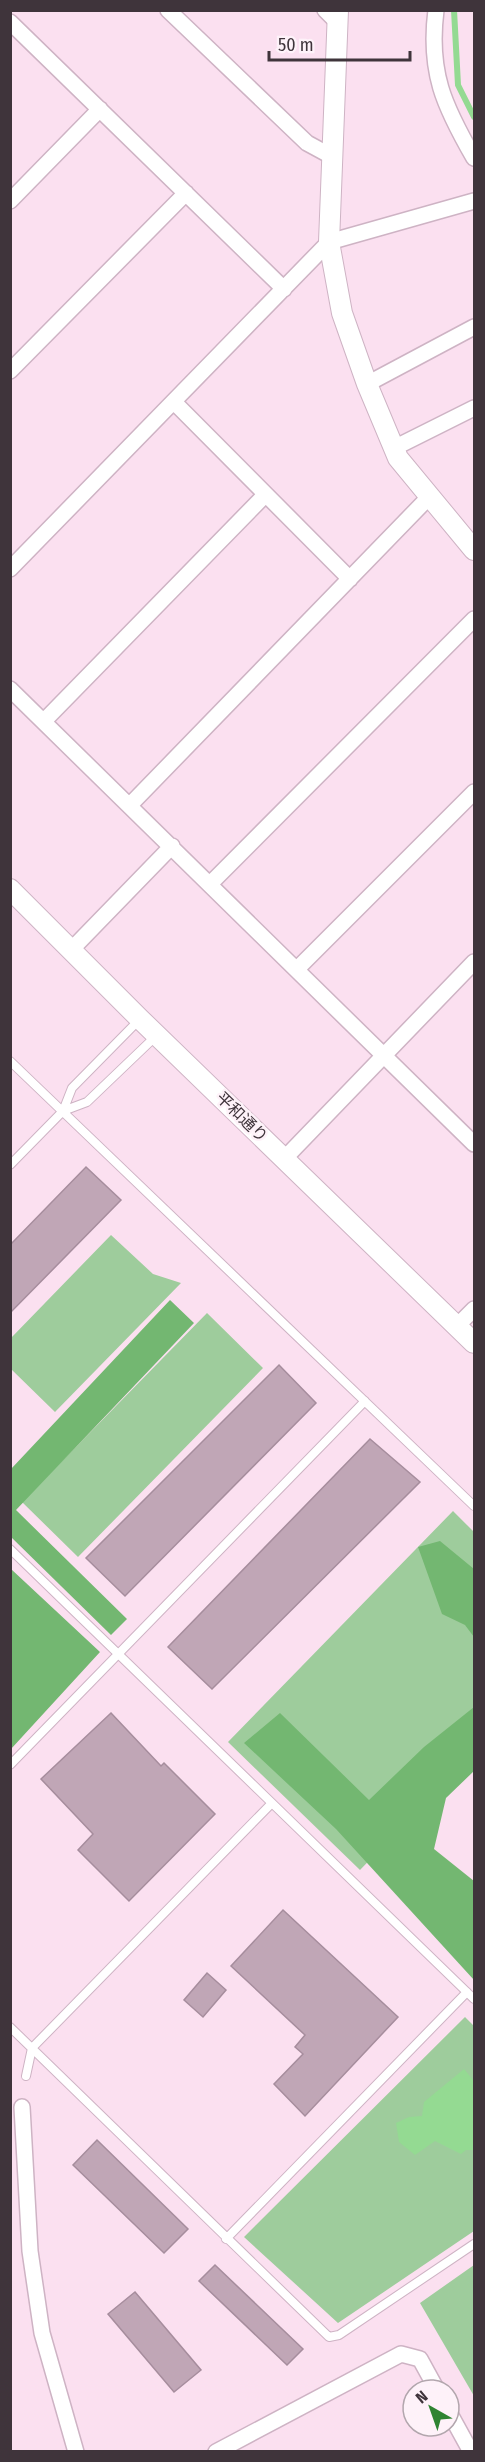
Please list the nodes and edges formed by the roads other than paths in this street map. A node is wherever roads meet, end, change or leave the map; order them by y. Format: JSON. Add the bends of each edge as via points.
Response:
{"nodes":[{"id":1,"x":168,"y":10,"type":"edge"},
{"id":2,"x":436,"y":10,"type":"edge"},
{"id":3,"x":333,"y":14,"type":"edge"},
{"id":4,"x":13,"y":29,"type":"edge"},
{"id":5,"x":100,"y":109,"type":"junction"},
{"id":6,"x":331,"y":156,"type":"junction"},
{"id":7,"x":474,"y":159,"type":"edge"},
{"id":8,"x":186,"y":193,"type":"junction"},
{"id":9,"x":10,"y":201,"type":"edge"},
{"id":10,"x":474,"y":201,"type":"edge"},
{"id":11,"x":329,"y":242,"type":"junction"},
{"id":12,"x":284,"y":289,"type":"junction"},
{"id":13,"x":474,"y":327,"type":"edge"},
{"id":14,"x":10,"y":371,"type":"edge"},
{"id":15,"x":367,"y":384,"type":"junction"},
{"id":16,"x":174,"y":402,"type":"junction"},
{"id":17,"x":474,"y":408,"type":"edge"},
{"id":18,"x":394,"y":448,"type":"junction"},
{"id":19,"x":265,"y":495,"type":"junction"},
{"id":20,"x":429,"y":497,"type":"junction"},
{"id":21,"x":474,"y":550,"type":"edge"},
{"id":22,"x":10,"y":569,"type":"edge"},
{"id":23,"x":350,"y":579,"type":"junction"},
{"id":24,"x":474,"y":619,"type":"edge"},
{"id":25,"x":10,"y":689,"type":"edge"},
{"id":26,"x":44,"y":721,"type":"junction"},
{"id":27,"x":474,"y":792,"type":"edge"},
{"id":28,"x":130,"y":805,"type":"junction"},
{"id":29,"x":172,"y":846,"type":"junction"},
{"id":30,"x":210,"y":884,"type":"junction"},
{"id":31,"x":10,"y":889,"type":"edge"},
{"id":32,"x":72,"y":949,"type":"junction"},
{"id":33,"x":474,"y":962,"type":"edge"},
{"id":34,"x":297,"y":969,"type":"junction"},
{"id":35,"x":140,"y":1019,"type":"junction"},
{"id":36,"x":157,"y":1035,"type":"junction"},
{"id":37,"x":384,"y":1055,"type":"junction"},
{"id":38,"x":10,"y":1061,"type":"edge"},
{"id":39,"x":63,"y":1111,"type":"junction"},
{"id":40,"x":474,"y":1144,"type":"edge"},
{"id":41,"x":285,"y":1158,"type":"junction"},
{"id":42,"x":10,"y":1165,"type":"edge"},
{"id":43,"x":474,"y":1309,"type":"edge"},
{"id":44,"x":457,"y":1326,"type":"junction"},
{"id":45,"x":474,"y":1343,"type":"edge"},
{"id":46,"x":364,"y":1401,"type":"junction"},
{"id":47,"x":474,"y":1506,"type":"edge"},
{"id":48,"x":10,"y":1549,"type":"edge"},
{"id":49,"x":118,"y":1654,"type":"junction"},
{"id":50,"x":10,"y":1765,"type":"edge"},
{"id":51,"x":272,"y":1803,"type":"junction"},
{"id":52,"x":467,"y":1992,"type":"junction"},
{"id":53,"x":474,"y":1999,"type":"edge"},
{"id":54,"x":10,"y":2027,"type":"edge"},
{"id":55,"x":32,"y":2048,"type":"junction"},
{"id":56,"x":26,"y":2076,"type":"dead end"},
{"id":57,"x":22,"y":2107,"type":"dead end"},
{"id":58,"x":226,"y":2239,"type":"junction"},
{"id":59,"x":474,"y":2244,"type":"edge"},
{"id":60,"x":430,"y":2378,"type":"edge"},
{"id":61,"x":461,"y":2433,"type":"edge"},
{"id":62,"x":76,"y":2451,"type":"edge"},
{"id":63,"x":216,"y":2451,"type":"edge"},
{"id":64,"x":471,"y":2451,"type":"edge"}],
"edges":[{"from":1,"to":6,"type":"street","via":[[307,143]]},
{"from":2,"to":7,"type":"street","via":[[436,76],[449,115]]},
{"from":3,"to":6,"type":"street"},
{"from":4,"to":5,"type":"street"},
{"from":5,"to":8,"type":"street"},
{"from":5,"to":9,"type":"street"},
{"from":6,"to":11,"type":"street"},
{"from":8,"to":12,"type":"street"},
{"from":8,"to":14,"type":"street"},
{"from":10,"to":11,"type":"street"},
{"from":11,"to":12,"type":"street"},
{"from":11,"to":15,"type":"street","via":[[342,313]]},
{"from":12,"to":16,"type":"street"},
{"from":13,"to":15,"type":"street"},
{"from":15,"to":18,"type":"street"},
{"from":16,"to":19,"type":"street"},
{"from":16,"to":22,"type":"street"},
{"from":17,"to":18,"type":"street"},
{"from":18,"to":20,"type":"street"},
{"from":19,"to":23,"type":"street"},
{"from":19,"to":26,"type":"street"},
{"from":20,"to":21,"type":"street"},
{"from":20,"to":23,"type":"street"},
{"from":23,"to":28,"type":"street"},
{"from":24,"to":30,"type":"street"},
{"from":25,"to":26,"type":"street"},
{"from":26,"to":28,"type":"street"},
{"from":27,"to":34,"type":"street"},
{"from":28,"to":29,"type":"street"},
{"from":29,"to":30,"type":"street"},
{"from":29,"to":32,"type":"street"},
{"from":30,"to":34,"type":"street"},
{"from":31,"to":32,"type":"street","name":"平和通り"},
{"from":32,"to":35,"type":"street","name":"平和通り"},
{"from":33,"to":37,"type":"street"},
{"from":34,"to":37,"type":"street"},
{"from":35,"to":36,"type":"street","name":"平和通り"},
{"from":35,"to":39,"type":"lane","via":[[72,1088]]},
{"from":36,"to":39,"type":"lane","via":[[87,1102]]},
{"from":36,"to":41,"type":"street","name":"平和通り"},
{"from":37,"to":40,"type":"street"},
{"from":37,"to":41,"type":"street"},
{"from":38,"to":39,"type":"lane"},
{"from":39,"to":42,"type":"lane"},
{"from":39,"to":46,"type":"lane"},
{"from":41,"to":44,"type":"street","name":"平和通り"},
{"from":43,"to":44,"type":"street"},
{"from":44,"to":45,"type":"street","name":"平和通り"},
{"from":46,"to":47,"type":"lane"},
{"from":46,"to":49,"type":"lane"},
{"from":48,"to":49,"type":"lane"},
{"from":49,"to":50,"type":"lane"},
{"from":49,"to":51,"type":"lane"},
{"from":51,"to":52,"type":"lane"},
{"from":51,"to":55,"type":"lane"},
{"from":52,"to":53,"type":"lane"},
{"from":52,"to":58,"type":"lane"},
{"from":54,"to":55,"type":"lane"},
{"from":55,"to":56,"type":"lane"},
{"from":55,"to":58,"type":"lane"},
{"from":57,"to":62,"type":"street","via":[[30,2251],[42,2333]]},
{"from":58,"to":59,"type":"lane","via":[[329,2337],[339,2335]]},
{"from":60,"to":63,"type":"street","via":[[420,2359],[401,2354]]},
{"from":61,"to":64,"type":"street"}]}
